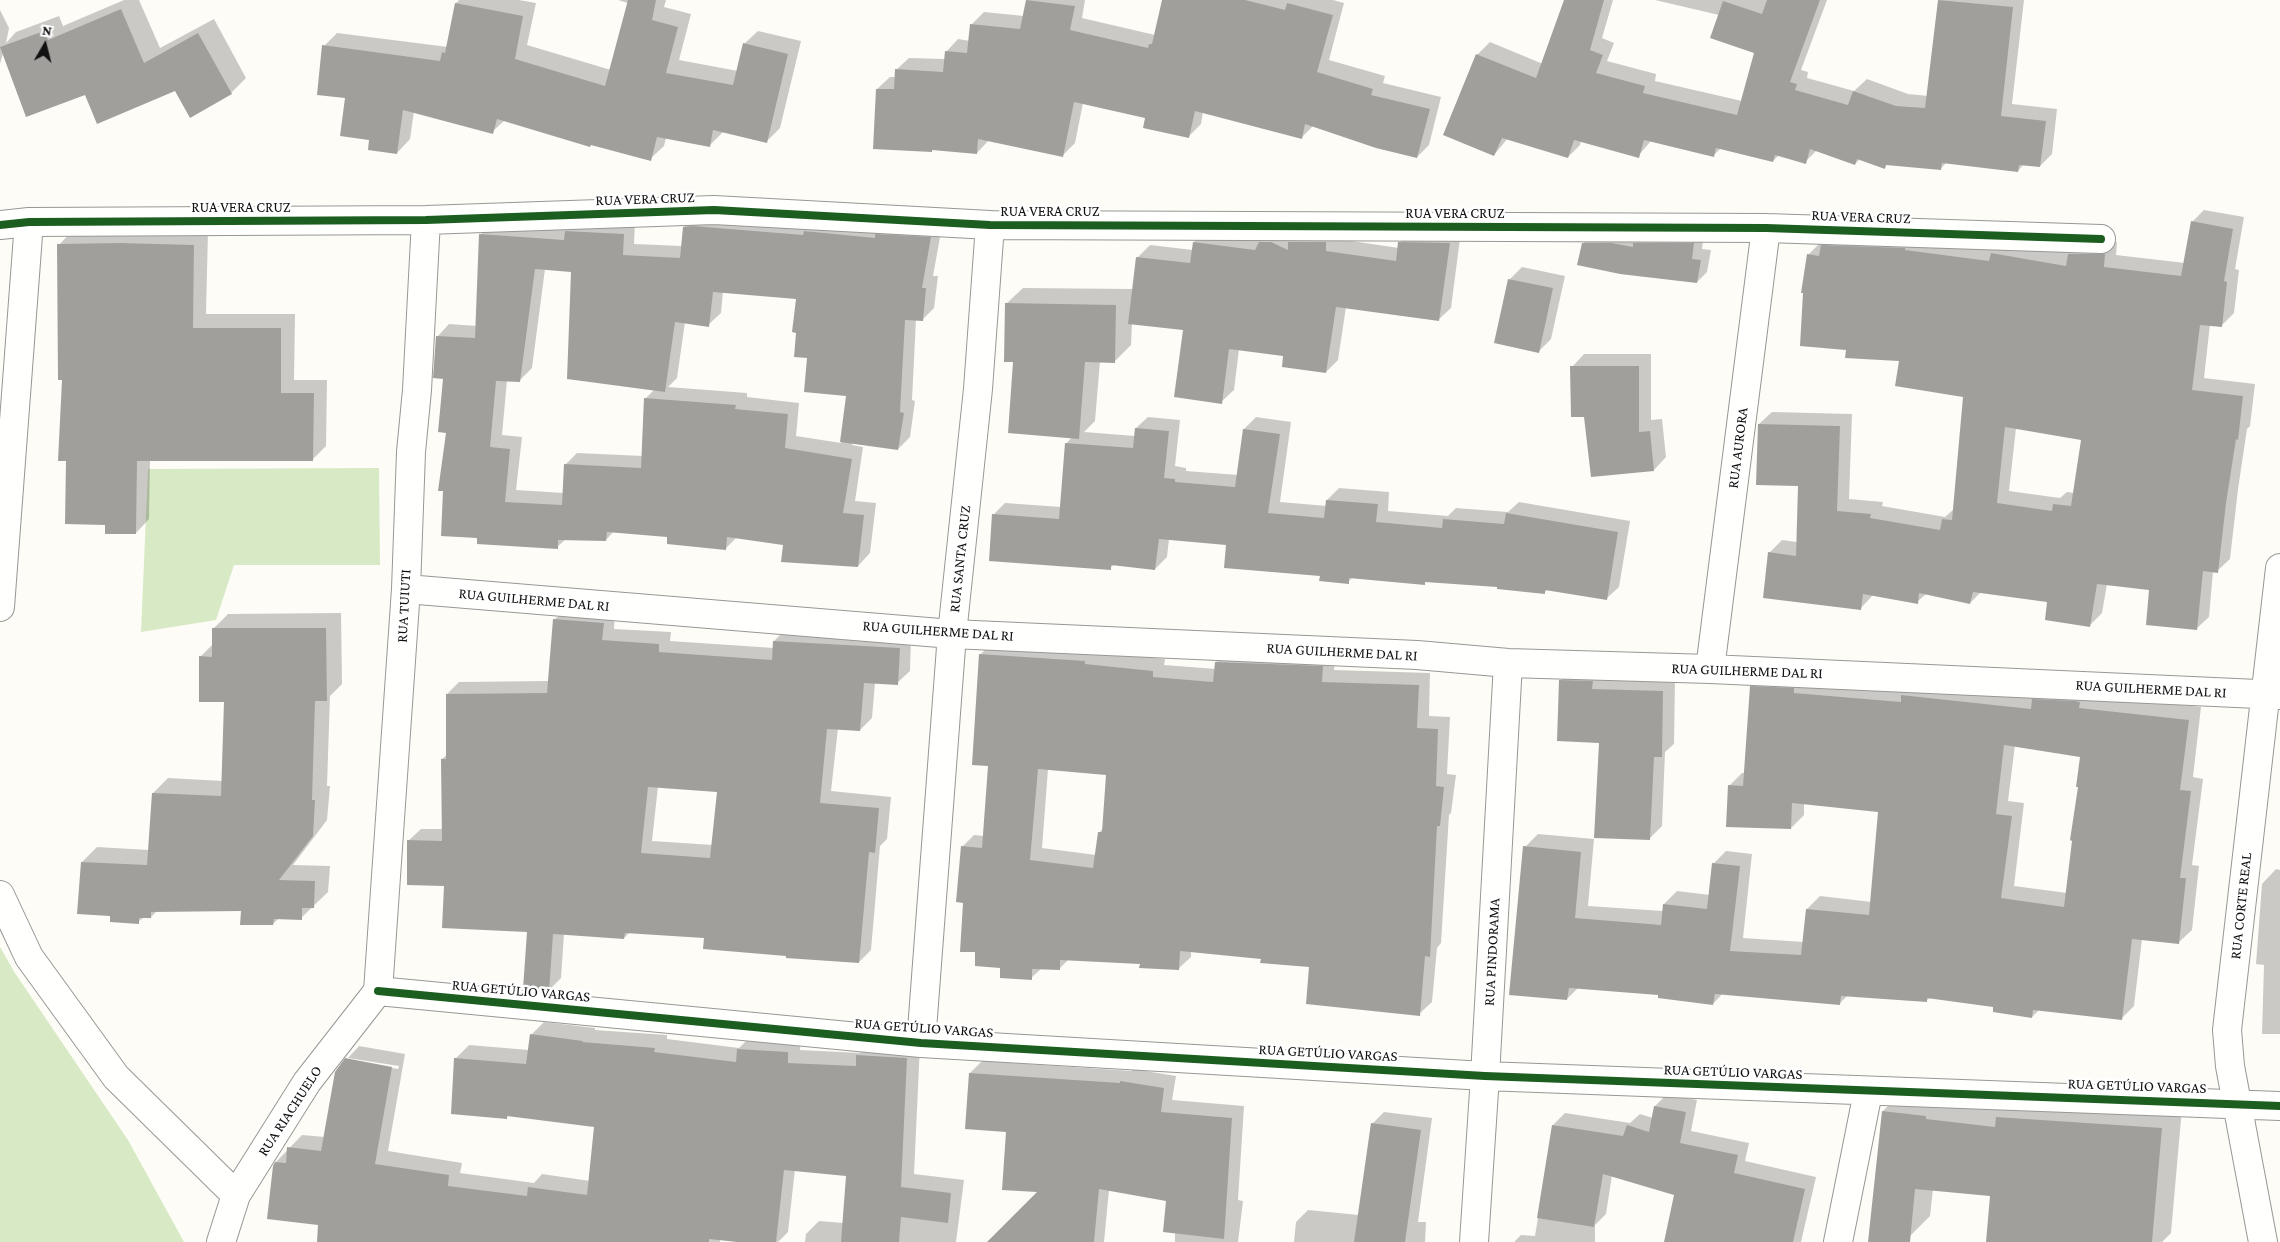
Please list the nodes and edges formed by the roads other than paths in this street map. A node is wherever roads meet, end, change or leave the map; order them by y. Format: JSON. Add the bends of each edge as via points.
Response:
{"nodes":[{"id":1,"x":426,"y":220,"type":"junction"},
{"id":2,"x":30,"y":222,"type":"junction"},
{"id":3,"x":0,"y":225,"type":"edge"},
{"id":4,"x":990,"y":225,"type":"junction"},
{"id":5,"x":1766,"y":228,"type":"junction"},
{"id":6,"x":2101,"y":239,"type":"dead end"},
{"id":7,"x":2280,"y":568,"type":"edge"},
{"id":8,"x":406,"y":589,"type":"junction"},
{"id":9,"x":0,"y":607,"type":"edge"},
{"id":10,"x":952,"y":634,"type":"junction"},
{"id":11,"x":1508,"y":662,"type":"junction"},
{"id":12,"x":1710,"y":669,"type":"junction"},
{"id":13,"x":2272,"y":695,"type":"edge"},
{"id":14,"x":0,"y":895,"type":"edge"},
{"id":15,"x":378,"y":992,"type":"junction"},
{"id":16,"x":922,"y":1043,"type":"junction"},
{"id":17,"x":1485,"y":1076,"type":"junction"},
{"id":18,"x":1868,"y":1092,"type":"junction"},
{"id":19,"x":2237,"y":1103,"type":"junction"},
{"id":20,"x":2280,"y":1106,"type":"edge"},
{"id":21,"x":236,"y":1195,"type":"junction"},
{"id":22,"x":221,"y":1242,"type":"edge"},
{"id":23,"x":1474,"y":1242,"type":"edge"},
{"id":24,"x":1838,"y":1242,"type":"edge"},
{"id":25,"x":2264,"y":1242,"type":"edge"}],
"edges":[{"from":1,"to":2,"type":"street","name":"RUA VERA CRUZ"},
{"from":1,"to":4,"type":"street","name":"RUA VERA CRUZ","via":[[714,210]]},
{"from":1,"to":8,"type":"street","name":"RUA TUIUTI"},
{"from":2,"to":3,"type":"street","name":"RUA VERA CRUZ"},
{"from":2,"to":9,"type":"street"},
{"from":4,"to":5,"type":"street","name":"RUA VERA CRUZ"},
{"from":4,"to":10,"type":"street","name":"RUA SANTA CRUZ","via":[[978,389]]},
{"from":5,"to":6,"type":"street","name":"RUA VERA CRUZ"},
{"from":5,"to":12,"type":"street","name":"RUA AURORA"},
{"from":7,"to":13,"type":"street","name":"RUA CORTE REAL"},
{"from":8,"to":10,"type":"street","name":"RUA GUILHERME DAL RI"},
{"from":8,"to":15,"type":"street","name":"RUA TUIUTI"},
{"from":10,"to":11,"type":"street","name":"RUA GUILHERME DAL RI"},
{"from":10,"to":16,"type":"street","name":"RUA SANTA CRUZ"},
{"from":11,"to":12,"type":"street","name":"RUA GUILHERME DAL RI"},
{"from":11,"to":17,"type":"street","name":"RUA PINDORAMA"},
{"from":12,"to":13,"type":"street","name":"RUA GUILHERME DAL RI"},
{"from":13,"to":19,"type":"street","name":"RUA CORTE REAL","via":[[2227,1030]]},
{"from":14,"to":21,"type":"street","via":[[29,958],[116,1077]]},
{"from":15,"to":16,"type":"street","name":"RUA GETÚLIO VARGAS"},
{"from":15,"to":21,"type":"street","name":"RUA RIACHUELO","via":[[306,1082]]},
{"from":16,"to":17,"type":"street","name":"RUA GETÚLIO VARGAS"},
{"from":17,"to":18,"type":"street","name":"RUA GETÚLIO VARGAS"},
{"from":17,"to":23,"type":"street","name":"RUA PINDORAMA"},
{"from":18,"to":19,"type":"street","name":"RUA GETÚLIO VARGAS"},
{"from":18,"to":24,"type":"street"},
{"from":19,"to":20,"type":"street","name":"RUA GETÚLIO VARGAS"},
{"from":19,"to":25,"type":"street","name":"RUA CORTE REAL"},
{"from":21,"to":22,"type":"street","name":"RUA RIACHUELO"}]}
